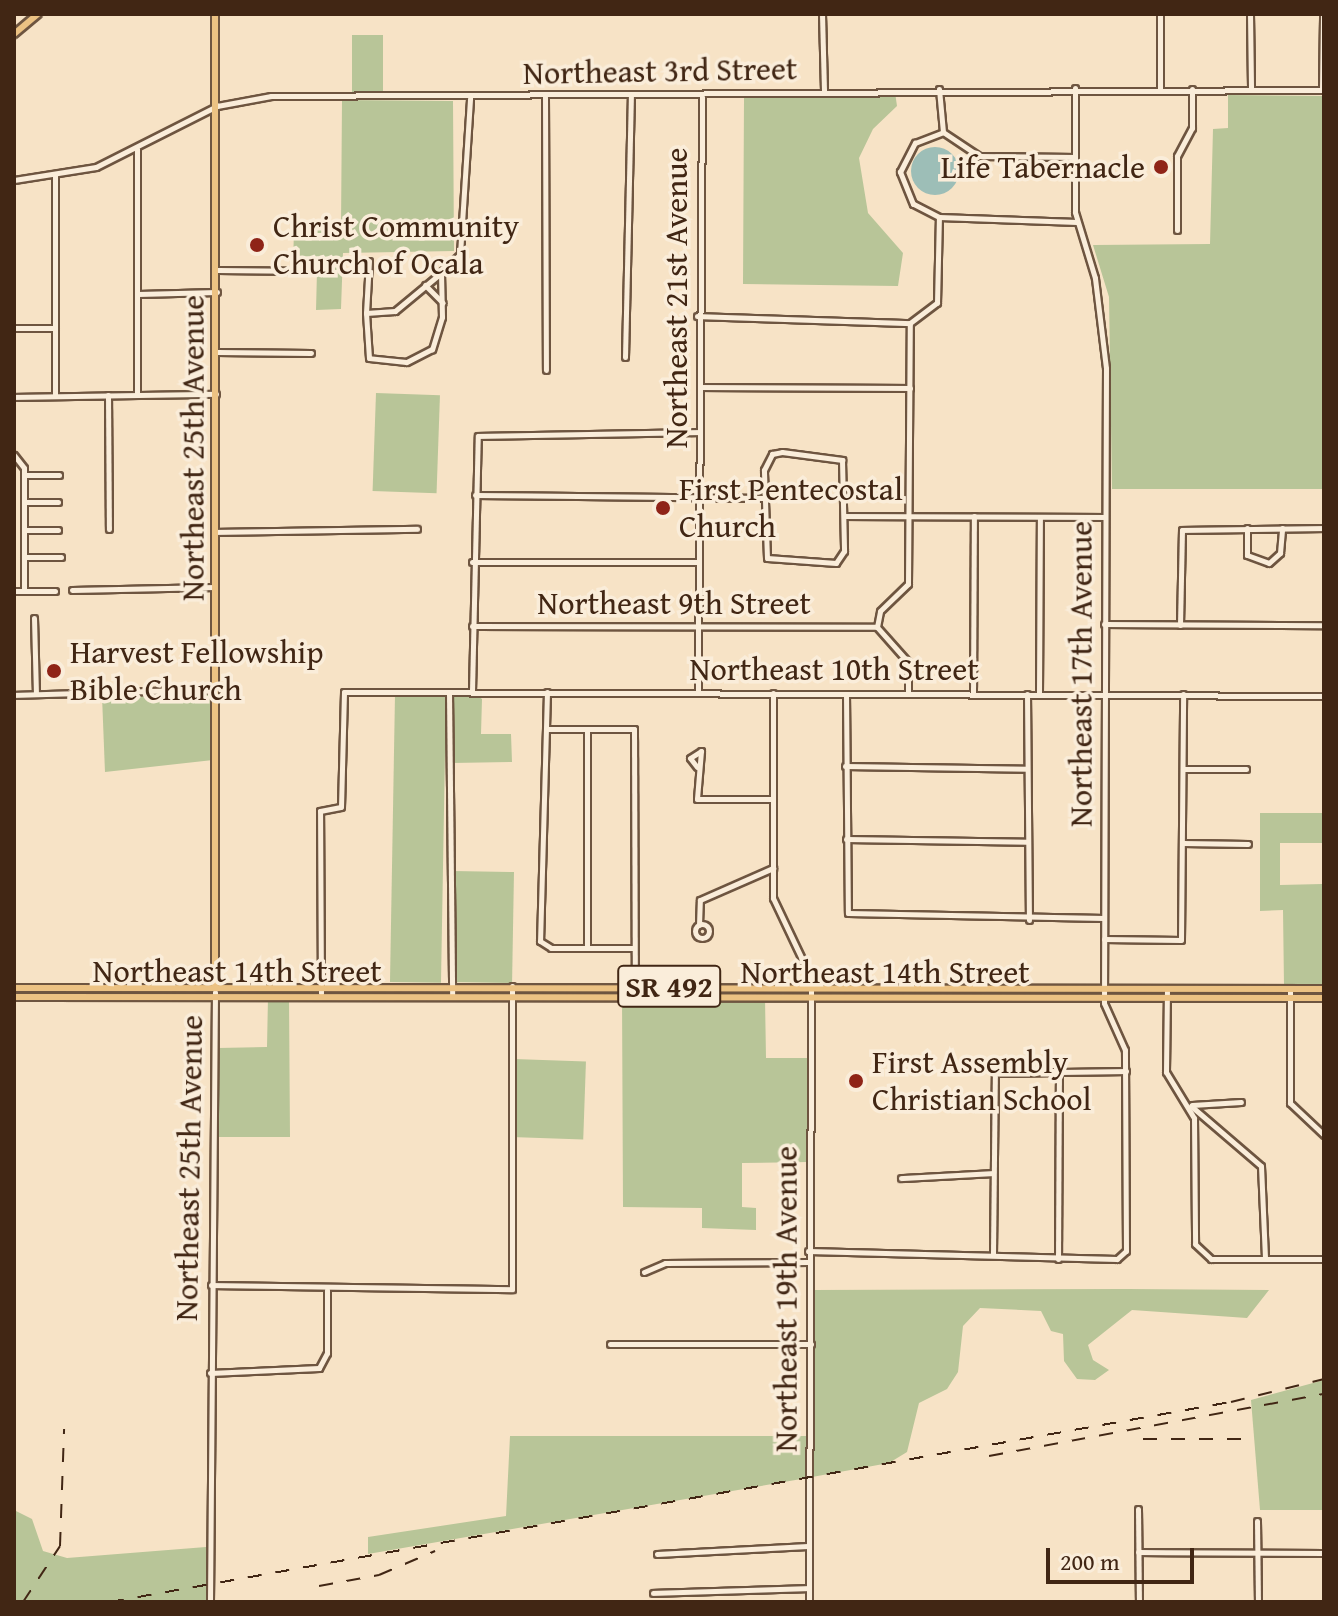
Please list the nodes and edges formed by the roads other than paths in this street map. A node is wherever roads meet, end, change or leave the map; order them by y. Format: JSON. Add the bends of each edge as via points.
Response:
{"nodes":[{"id":1,"x":38,"y":14,"type":"edge"},
{"id":2,"x":215,"y":14,"type":"edge"},
{"id":3,"x":822,"y":14,"type":"edge"},
{"id":4,"x":1160,"y":14,"type":"edge"},
{"id":5,"x":1250,"y":14,"type":"edge"},
{"id":6,"x":1323,"y":14,"type":"edge"},
{"id":7,"x":14,"y":34,"type":"edge"},
{"id":8,"x":1323,"y":46,"type":"edge"},
{"id":9,"x":1075,"y":88,"type":"junction"},
{"id":10,"x":939,"y":89,"type":"junction"},
{"id":11,"x":1160,"y":89,"type":"junction"},
{"id":12,"x":1192,"y":89,"type":"junction"},
{"id":13,"x":1251,"y":90,"type":"junction"},
{"id":14,"x":1323,"y":90,"type":"edge"},
{"id":15,"x":824,"y":91,"type":"junction"},
{"id":16,"x":545,"y":97,"type":"junction"},
{"id":17,"x":631,"y":97,"type":"junction"},
{"id":18,"x":702,"y":97,"type":"junction"},
{"id":19,"x":470,"y":98,"type":"junction"},
{"id":20,"x":217,"y":106,"type":"junction"},
{"id":21,"x":943,"y":132,"type":"junction"},
{"id":22,"x":137,"y":149,"type":"junction"},
{"id":23,"x":1075,"y":157,"type":"junction"},
{"id":24,"x":55,"y":174,"type":"junction"},
{"id":25,"x":14,"y":180,"type":"edge"},
{"id":26,"x":939,"y":217,"type":"junction"},
{"id":27,"x":1077,"y":222,"type":"junction"},
{"id":28,"x":1177,"y":230,"type":"dead end"},
{"id":29,"x":369,"y":261,"type":"dead end"},
{"id":30,"x":218,"y":270,"type":"junction"},
{"id":31,"x":311,"y":271,"type":"dead end"},
{"id":32,"x":441,"y":273,"type":"junction"},
{"id":33,"x":425,"y":285,"type":"junction"},
{"id":34,"x":218,"y":292,"type":"junction"},
{"id":35,"x":138,"y":294,"type":"junction"},
{"id":36,"x":443,"y":303,"type":"junction"},
{"id":37,"x":366,"y":313,"type":"junction"},
{"id":38,"x":697,"y":316,"type":"junction"},
{"id":39,"x":910,"y":323,"type":"junction"},
{"id":40,"x":14,"y":328,"type":"edge"},
{"id":41,"x":55,"y":328,"type":"junction"},
{"id":42,"x":217,"y":352,"type":"junction"},
{"id":43,"x":311,"y":353,"type":"dead end"},
{"id":44,"x":625,"y":357,"type":"dead end"},
{"id":45,"x":546,"y":370,"type":"dead end"},
{"id":46,"x":700,"y":387,"type":"junction"},
{"id":47,"x":910,"y":388,"type":"junction"},
{"id":48,"x":217,"y":394,"type":"junction"},
{"id":49,"x":108,"y":395,"type":"junction"},
{"id":50,"x":137,"y":395,"type":"junction"},
{"id":51,"x":55,"y":396,"type":"junction"},
{"id":52,"x":14,"y":397,"type":"edge"},
{"id":53,"x":700,"y":432,"type":"junction"},
{"id":54,"x":14,"y":455,"type":"edge"},
{"id":55,"x":24,"y":475,"type":"junction"},
{"id":56,"x":59,"y":475,"type":"dead end"},
{"id":57,"x":475,"y":495,"type":"junction"},
{"id":58,"x":699,"y":497,"type":"junction"},
{"id":59,"x":764,"y":498,"type":"junction"},
{"id":60,"x":24,"y":502,"type":"junction"},
{"id":61,"x":58,"y":502,"type":"dead end"},
{"id":62,"x":844,"y":516,"type":"junction"},
{"id":63,"x":909,"y":516,"type":"junction"},
{"id":64,"x":974,"y":516,"type":"junction"},
{"id":65,"x":1040,"y":517,"type":"junction"},
{"id":66,"x":1105,"y":517,"type":"junction"},
{"id":67,"x":1247,"y":528,"type":"junction"},
{"id":68,"x":1282,"y":528,"type":"junction"},
{"id":69,"x":1324,"y":528,"type":"edge"},
{"id":70,"x":109,"y":529,"type":"dead end"},
{"id":71,"x":417,"y":529,"type":"dead end"},
{"id":72,"x":24,"y":530,"type":"junction"},
{"id":73,"x":58,"y":530,"type":"dead end"},
{"id":74,"x":215,"y":532,"type":"junction"},
{"id":75,"x":24,"y":557,"type":"junction"},
{"id":76,"x":61,"y":557,"type":"dead end"},
{"id":77,"x":472,"y":562,"type":"junction"},
{"id":78,"x":699,"y":562,"type":"junction"},
{"id":79,"x":215,"y":587,"type":"junction"},
{"id":80,"x":72,"y":590,"type":"dead end"},
{"id":81,"x":14,"y":591,"type":"edge"},
{"id":82,"x":24,"y":591,"type":"junction"},
{"id":83,"x":55,"y":591,"type":"dead end"},
{"id":84,"x":34,"y":618,"type":"dead end"},
{"id":85,"x":1104,"y":624,"type":"junction"},
{"id":86,"x":1180,"y":625,"type":"junction"},
{"id":87,"x":1324,"y":625,"type":"edge"},
{"id":88,"x":472,"y":626,"type":"junction"},
{"id":89,"x":699,"y":627,"type":"junction"},
{"id":90,"x":877,"y":627,"type":"junction"},
{"id":91,"x":217,"y":689,"type":"junction"},
{"id":92,"x":472,"y":691,"type":"junction"},
{"id":93,"x":547,"y":692,"type":"junction"},
{"id":94,"x":449,"y":693,"type":"junction"},
{"id":95,"x":698,"y":693,"type":"junction"},
{"id":96,"x":773,"y":693,"type":"junction"},
{"id":97,"x":973,"y":693,"type":"junction"},
{"id":98,"x":36,"y":694,"type":"junction"},
{"id":99,"x":846,"y":694,"type":"junction"},
{"id":100,"x":908,"y":694,"type":"junction"},
{"id":101,"x":1027,"y":694,"type":"junction"},
{"id":102,"x":1039,"y":694,"type":"junction"},
{"id":103,"x":1104,"y":694,"type":"junction"},
{"id":104,"x":1183,"y":694,"type":"junction"},
{"id":105,"x":14,"y":695,"type":"edge"},
{"id":106,"x":1324,"y":696,"type":"edge"},
{"id":107,"x":548,"y":729,"type":"junction"},
{"id":108,"x":587,"y":729,"type":"junction"},
{"id":109,"x":845,"y":766,"type":"junction"},
{"id":110,"x":697,"y":767,"type":"dead end"},
{"id":111,"x":1027,"y":769,"type":"junction"},
{"id":112,"x":1182,"y":769,"type":"junction"},
{"id":113,"x":1246,"y":769,"type":"dead end"},
{"id":114,"x":773,"y":799,"type":"junction"},
{"id":115,"x":846,"y":839,"type":"junction"},
{"id":116,"x":1027,"y":842,"type":"junction"},
{"id":117,"x":1183,"y":843,"type":"junction"},
{"id":118,"x":1248,"y":844,"type":"dead end"},
{"id":119,"x":773,"y":868,"type":"junction"},
{"id":120,"x":1104,"y":918,"type":"junction"},
{"id":121,"x":1029,"y":920,"type":"junction"},
{"id":122,"x":699,"y":925,"type":"dead end"},
{"id":123,"x":1104,"y":939,"type":"junction"},
{"id":124,"x":587,"y":948,"type":"junction"},
{"id":125,"x":634,"y":948,"type":"junction"},
{"id":126,"x":320,"y":984,"type":"junction"},
{"id":127,"x":452,"y":985,"type":"junction"},
{"id":128,"x":635,"y":986,"type":"junction"},
{"id":129,"x":90,"y":987,"type":"junction"},
{"id":130,"x":811,"y":987,"type":"junction"},
{"id":131,"x":14,"y":988,"type":"edge"},
{"id":132,"x":215,"y":988,"type":"junction"},
{"id":133,"x":1167,"y":989,"type":"junction"},
{"id":134,"x":1290,"y":989,"type":"junction"},
{"id":135,"x":1324,"y":989,"type":"edge"},
{"id":136,"x":512,"y":990,"type":"junction"},
{"id":137,"x":321,"y":993,"type":"junction"},
{"id":138,"x":1104,"y":993,"type":"junction"},
{"id":139,"x":452,"y":994,"type":"junction"},
{"id":140,"x":636,"y":995,"type":"junction"},
{"id":141,"x":811,"y":995,"type":"junction"},
{"id":142,"x":90,"y":996,"type":"junction"},
{"id":143,"x":14,"y":997,"type":"edge"},
{"id":144,"x":1167,"y":997,"type":"junction"},
{"id":145,"x":1290,"y":998,"type":"junction"},
{"id":146,"x":1324,"y":998,"type":"edge"},
{"id":147,"x":1059,"y":1070,"type":"junction"},
{"id":148,"x":1126,"y":1071,"type":"junction"},
{"id":149,"x":1241,"y":1102,"type":"dead end"},
{"id":150,"x":1191,"y":1105,"type":"junction"},
{"id":151,"x":1324,"y":1135,"type":"edge"},
{"id":152,"x":992,"y":1173,"type":"junction"},
{"id":153,"x":901,"y":1178,"type":"dead end"},
{"id":154,"x":808,"y":1251,"type":"junction"},
{"id":155,"x":993,"y":1254,"type":"junction"},
{"id":156,"x":1058,"y":1259,"type":"junction"},
{"id":157,"x":1265,"y":1259,"type":"junction"},
{"id":158,"x":1324,"y":1259,"type":"edge"},
{"id":159,"x":809,"y":1262,"type":"junction"},
{"id":160,"x":644,"y":1272,"type":"dead end"},
{"id":161,"x":211,"y":1285,"type":"junction"},
{"id":162,"x":327,"y":1290,"type":"junction"},
{"id":163,"x":610,"y":1344,"type":"dead end"},
{"id":164,"x":811,"y":1344,"type":"junction"},
{"id":165,"x":210,"y":1373,"type":"junction"},
{"id":166,"x":1138,"y":1509,"type":"dead end"},
{"id":167,"x":1257,"y":1521,"type":"dead end"},
{"id":168,"x":808,"y":1546,"type":"junction"},
{"id":169,"x":1138,"y":1552,"type":"junction"},
{"id":170,"x":1257,"y":1552,"type":"junction"},
{"id":171,"x":1324,"y":1553,"type":"edge"},
{"id":172,"x":657,"y":1554,"type":"dead end"},
{"id":173,"x":809,"y":1588,"type":"junction"},
{"id":174,"x":653,"y":1593,"type":"dead end"},
{"id":175,"x":210,"y":1602,"type":"edge"},
{"id":176,"x":809,"y":1602,"type":"edge"},
{"id":177,"x":1139,"y":1602,"type":"edge"},
{"id":178,"x":1258,"y":1602,"type":"edge"}],
"edges":[{"from":1,"to":7,"type":"main road"},
{"from":2,"to":20,"type":"main road","name":"Northeast 25th Avenue"},
{"from":3,"to":15,"type":"street"},
{"from":4,"to":11,"type":"street"},
{"from":5,"to":13,"type":"street"},
{"from":6,"to":8,"type":"street"},
{"from":8,"to":14,"type":"street"},
{"from":9,"to":10,"type":"street","name":"Northeast 3rd Street"},
{"from":9,"to":11,"type":"street","name":"Northeast 3rd Street"},
{"from":9,"to":23,"type":"street","name":"Northeast 17th Avenue"},
{"from":10,"to":15,"type":"street","name":"Northeast 3rd Street"},
{"from":10,"to":21,"type":"street"},
{"from":11,"to":12,"type":"street","name":"Northeast 3rd Street"},
{"from":12,"to":13,"type":"street","name":"Northeast 3rd Street"},
{"from":12,"to":28,"type":"street","via":[[1192,128],[1177,156]]},
{"from":13,"to":14,"type":"street","name":"Northeast 3rd Street"},
{"from":15,"to":18,"type":"street","name":"Northeast 3rd Street"},
{"from":16,"to":17,"type":"street","name":"Northeast 3rd Street"},
{"from":16,"to":19,"type":"street","name":"Northeast 3rd Street"},
{"from":16,"to":45,"type":"street"},
{"from":17,"to":18,"type":"street","name":"Northeast 3rd Street"},
{"from":17,"to":44,"type":"street"},
{"from":18,"to":38,"type":"street","name":"Northeast 21st Avenue"},
{"from":19,"to":20,"type":"street","name":"Northeast 3rd Street","via":[[271,96]]},
{"from":19,"to":32,"type":"street","via":[[460,254]]},
{"from":20,"to":22,"type":"street","name":"Northeast 3rd Street"},
{"from":20,"to":30,"type":"main road","name":"Northeast 25th Avenue"},
{"from":21,"to":23,"type":"street","via":[[979,156]]},
{"from":21,"to":26,"type":"street","via":[[908,151],[900,181],[913,204]]},
{"from":22,"to":24,"type":"street","name":"Northeast 3rd Street"},
{"from":22,"to":35,"type":"street"},
{"from":23,"to":27,"type":"street","name":"Northeast 17th Avenue"},
{"from":24,"to":25,"type":"street","name":"Northeast 3rd Street"},
{"from":24,"to":41,"type":"street"},
{"from":26,"to":27,"type":"street"},
{"from":26,"to":39,"type":"street","via":[[937,303]]},
{"from":27,"to":66,"type":"street","name":"Northeast 17th Avenue","via":[[1102,325]]},
{"from":29,"to":37,"type":"street"},
{"from":30,"to":31,"type":"street"},
{"from":30,"to":34,"type":"main road","name":"Northeast 25th Avenue"},
{"from":32,"to":33,"type":"street"},
{"from":32,"to":36,"type":"street"},
{"from":33,"to":36,"type":"street"},
{"from":33,"to":37,"type":"street","via":[[391,312]]},
{"from":34,"to":35,"type":"street"},
{"from":34,"to":42,"type":"main road","name":"Northeast 25th Avenue"},
{"from":35,"to":50,"type":"street"},
{"from":36,"to":37,"type":"street","via":[[435,345],[406,362],[367,356]]},
{"from":38,"to":39,"type":"street"},
{"from":38,"to":46,"type":"street","name":"Northeast 21st Avenue"},
{"from":39,"to":47,"type":"street"},
{"from":40,"to":41,"type":"street"},
{"from":41,"to":51,"type":"street"},
{"from":42,"to":43,"type":"street"},
{"from":42,"to":48,"type":"main road","name":"Northeast 25th Avenue"},
{"from":46,"to":47,"type":"street"},
{"from":46,"to":53,"type":"street","name":"Northeast 21st Avenue"},
{"from":47,"to":63,"type":"street"},
{"from":48,"to":50,"type":"street"},
{"from":48,"to":74,"type":"main road","name":"Northeast 25th Avenue"},
{"from":49,"to":50,"type":"street"},
{"from":49,"to":51,"type":"street"},
{"from":49,"to":70,"type":"street"},
{"from":51,"to":52,"type":"street"},
{"from":53,"to":57,"type":"street","via":[[485,432],[472,444]]},
{"from":53,"to":58,"type":"street","name":"Northeast 21st Avenue"},
{"from":54,"to":55,"type":"street"},
{"from":55,"to":56,"type":"street"},
{"from":55,"to":60,"type":"street"},
{"from":57,"to":58,"type":"street"},
{"from":57,"to":77,"type":"street"},
{"from":58,"to":59,"type":"street"},
{"from":58,"to":78,"type":"street","name":"Northeast 21st Avenue"},
{"from":59,"to":62,"type":"street","via":[[772,454],[830,453],[844,467]]},
{"from":59,"to":62,"type":"street","via":[[765,551],[773,563],[836,563],[844,551]]},
{"from":60,"to":61,"type":"street"},
{"from":60,"to":72,"type":"street"},
{"from":62,"to":63,"type":"street"},
{"from":63,"to":64,"type":"street"},
{"from":63,"to":90,"type":"street","via":[[907,591],[888,601]]},
{"from":64,"to":65,"type":"street"},
{"from":64,"to":97,"type":"street"},
{"from":65,"to":66,"type":"street"},
{"from":65,"to":102,"type":"street"},
{"from":66,"to":85,"type":"street","name":"Northeast 17th Avenue"},
{"from":67,"to":68,"type":"street"},
{"from":67,"to":68,"type":"street","via":[[1247,555],[1269,563],[1280,553]]},
{"from":67,"to":86,"type":"street","via":[[1182,530]]},
{"from":68,"to":69,"type":"street"},
{"from":71,"to":74,"type":"street"},
{"from":72,"to":73,"type":"street"},
{"from":72,"to":75,"type":"street"},
{"from":74,"to":79,"type":"main road","name":"Northeast 25th Avenue"},
{"from":75,"to":76,"type":"street"},
{"from":75,"to":82,"type":"street"},
{"from":77,"to":78,"type":"street"},
{"from":77,"to":88,"type":"street"},
{"from":78,"to":89,"type":"street","name":"Northeast 21st Avenue"},
{"from":79,"to":80,"type":"street"},
{"from":79,"to":91,"type":"main road","name":"Northeast 25th Avenue"},
{"from":81,"to":82,"type":"street"},
{"from":82,"to":83,"type":"street"},
{"from":84,"to":98,"type":"street"},
{"from":85,"to":86,"type":"street"},
{"from":85,"to":103,"type":"street","name":"Northeast 17th Avenue"},
{"from":86,"to":87,"type":"street"},
{"from":88,"to":89,"type":"street","name":"Northeast 9th Street"},
{"from":88,"to":92,"type":"street"},
{"from":89,"to":90,"type":"street","name":"Northeast 9th Street"},
{"from":89,"to":95,"type":"street","name":"Northeast 21st Avenue"},
{"from":90,"to":100,"type":"street","via":[[908,662]]},
{"from":91,"to":98,"type":"street"},
{"from":91,"to":132,"type":"main road","name":"Northeast 25th Avenue"},
{"from":92,"to":93,"type":"street","name":"Northeast 10th Street"},
{"from":92,"to":94,"type":"street","name":"Northeast 10th Street"},
{"from":93,"to":95,"type":"street","name":"Northeast 10th Street"},
{"from":93,"to":107,"type":"street"},
{"from":94,"to":126,"type":"street","name":"Northeast 10th Street","via":[[344,692],[341,807],[320,811]]},
{"from":94,"to":127,"type":"street"},
{"from":95,"to":96,"type":"street","name":"Northeast 10th Street"},
{"from":96,"to":99,"type":"street","name":"Northeast 10th Street"},
{"from":96,"to":114,"type":"street","name":"Northeast 19th Avenue"},
{"from":97,"to":100,"type":"street","name":"Northeast 10th Street"},
{"from":97,"to":101,"type":"street","name":"Northeast 10th Street"},
{"from":98,"to":105,"type":"street"},
{"from":99,"to":100,"type":"street","name":"Northeast 10th Street"},
{"from":99,"to":109,"type":"street"},
{"from":101,"to":102,"type":"street","name":"Northeast 10th Street"},
{"from":101,"to":111,"type":"street"},
{"from":102,"to":103,"type":"street","name":"Northeast 10th Street"},
{"from":103,"to":104,"type":"street","name":"Northeast 10th Street"},
{"from":103,"to":120,"type":"street","name":"Northeast 17th Avenue"},
{"from":104,"to":106,"type":"street","name":"Northeast 10th Street"},
{"from":104,"to":112,"type":"street"},
{"from":107,"to":108,"type":"street"},
{"from":107,"to":124,"type":"street","via":[[540,739],[542,944]]},
{"from":108,"to":124,"type":"street"},
{"from":108,"to":125,"type":"street","via":[[634,729]]},
{"from":109,"to":111,"type":"street"},
{"from":109,"to":115,"type":"street"},
{"from":110,"to":114,"type":"street","via":[[697,799]]},
{"from":111,"to":116,"type":"street"},
{"from":112,"to":113,"type":"street"},
{"from":112,"to":117,"type":"street"},
{"from":114,"to":119,"type":"street","name":"Northeast 19th Avenue"},
{"from":115,"to":116,"type":"street"},
{"from":115,"to":121,"type":"street","via":[[848,913]]},
{"from":116,"to":121,"type":"street"},
{"from":117,"to":118,"type":"street"},
{"from":117,"to":123,"type":"street","via":[[1181,940]]},
{"from":119,"to":122,"type":"street","via":[[700,900]]},
{"from":119,"to":130,"type":"street","name":"Northeast 19th Avenue","via":[[773,902],[807,956]]},
{"from":120,"to":121,"type":"street"},
{"from":120,"to":123,"type":"street","name":"Northeast 17th Avenue"},
{"from":123,"to":138,"type":"street","name":"Northeast 17th Avenue"},
{"from":124,"to":125,"type":"street"},
{"from":125,"to":128,"type":"street"},
{"from":126,"to":127,"type":"main road","name":"Northeast 14th Street","number":"SR 492"},
{"from":126,"to":132,"type":"main road","name":"Northeast 14th Street","number":"SR 492"},
{"from":126,"to":137,"type":"street"},
{"from":127,"to":136,"type":"main road","name":"Northeast 14th Street","number":"SR 492"},
{"from":127,"to":139,"type":"street"},
{"from":128,"to":130,"type":"main road","name":"Northeast 14th Street","number":"SR 492"},
{"from":128,"to":136,"type":"main road","name":"Northeast 14th Street","number":"SR 492"},
{"from":128,"to":140,"type":"street"},
{"from":129,"to":131,"type":"main road","name":"Northeast 14th Street","number":"SR 492"},
{"from":129,"to":132,"type":"main road","name":"Northeast 14th Street","number":"SR 492"},
{"from":129,"to":142,"type":"main road"},
{"from":130,"to":138,"type":"main road","name":"Northeast 14th Street","number":"SR 492"},
{"from":130,"to":141,"type":"street","name":"Northeast 19th Avenue"},
{"from":132,"to":137,"type":"main road","name":"Northeast 14th Street","number":"SR 492"},
{"from":132,"to":142,"type":"main road","name":"Northeast 14th Street","number":"SR 492"},
{"from":132,"to":161,"type":"street","name":"Northeast 25th Avenue"},
{"from":133,"to":134,"type":"main road","name":"Northeast 14th Street","number":"SR 492"},
{"from":133,"to":138,"type":"main road","name":"Northeast 14th Street","number":"SR 492"},
{"from":133,"to":144,"type":"street"},
{"from":134,"to":135,"type":"main road","name":"Northeast 14th Street","number":"SR 492"},
{"from":134,"to":145,"type":"street"},
{"from":136,"to":139,"type":"main road","name":"Northeast 14th Street","number":"SR 492"},
{"from":136,"to":140,"type":"main road","name":"Northeast 14th Street","number":"SR 492"},
{"from":136,"to":162,"type":"street","via":[[512,1289]]},
{"from":137,"to":139,"type":"main road","name":"Northeast 14th Street","number":"SR 492"},
{"from":138,"to":141,"type":"main road","name":"Northeast 14th Street","number":"SR 492"},
{"from":138,"to":144,"type":"main road","name":"Northeast 14th Street","number":"SR 492"},
{"from":138,"to":148,"type":"street","name":"Northeast 17th Avenue"},
{"from":140,"to":141,"type":"main road","name":"Northeast 14th Street","number":"SR 492"},
{"from":141,"to":154,"type":"street","name":"Northeast 19th Avenue"},
{"from":142,"to":143,"type":"main road","name":"Northeast 14th Street","number":"SR 492"},
{"from":144,"to":145,"type":"main road","name":"Northeast 14th Street","number":"SR 492"},
{"from":144,"to":150,"type":"street","via":[[1166,1072]]},
{"from":145,"to":146,"type":"main road","name":"Northeast 14th Street","number":"SR 492"},
{"from":145,"to":151,"type":"street","via":[[1290,1103]]},
{"from":147,"to":148,"type":"street"},
{"from":147,"to":152,"type":"street","via":[[995,1073]]},
{"from":147,"to":156,"type":"street"},
{"from":148,"to":156,"type":"street","name":"Northeast 17th Avenue","via":[[1121,1257]]},
{"from":149,"to":150,"type":"street"},
{"from":150,"to":157,"type":"street","via":[[1261,1166]]},
{"from":150,"to":157,"type":"street","via":[[1195,1244],[1203,1253]]},
{"from":152,"to":153,"type":"street"},
{"from":152,"to":155,"type":"street"},
{"from":154,"to":155,"type":"street"},
{"from":154,"to":159,"type":"street","name":"Northeast 19th Avenue"},
{"from":155,"to":156,"type":"street"},
{"from":157,"to":158,"type":"street"},
{"from":159,"to":160,"type":"street","via":[[665,1263]]},
{"from":159,"to":164,"type":"street","name":"Northeast 19th Avenue"},
{"from":161,"to":162,"type":"street"},
{"from":161,"to":165,"type":"street","name":"Northeast 25th Avenue"},
{"from":162,"to":165,"type":"street","via":[[327,1353],[312,1372]]},
{"from":163,"to":164,"type":"street"},
{"from":164,"to":168,"type":"street","name":"Northeast 19th Avenue"},
{"from":165,"to":175,"type":"street","name":"Northeast 25th Avenue"},
{"from":166,"to":169,"type":"street"},
{"from":167,"to":170,"type":"street"},
{"from":168,"to":172,"type":"street"},
{"from":168,"to":173,"type":"street","name":"Northeast 19th Avenue"},
{"from":169,"to":170,"type":"street"},
{"from":169,"to":177,"type":"street"},
{"from":170,"to":171,"type":"street"},
{"from":170,"to":178,"type":"street"},
{"from":173,"to":174,"type":"street"},
{"from":173,"to":176,"type":"street","name":"Northeast 19th Avenue"}]}
